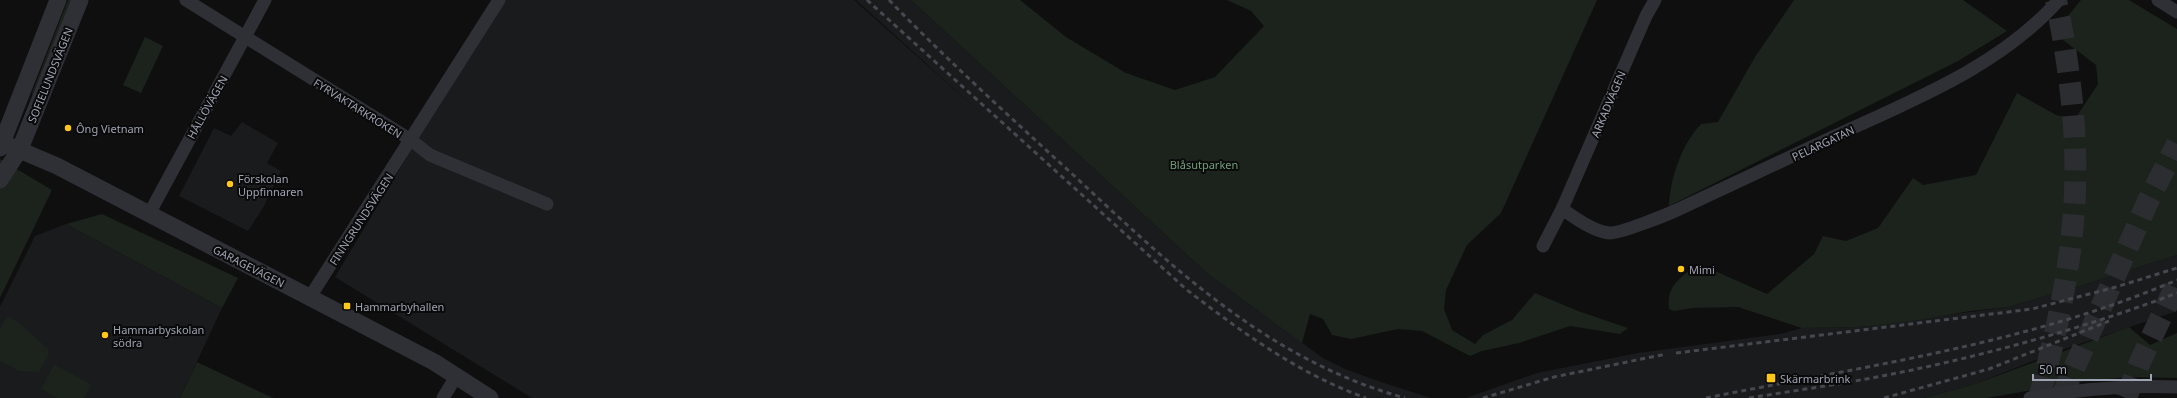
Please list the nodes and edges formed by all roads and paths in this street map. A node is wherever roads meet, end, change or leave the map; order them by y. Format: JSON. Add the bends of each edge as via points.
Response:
{"nodes":[{"id":1,"x":58,"y":0,"type":"edge"},
{"id":2,"x":80,"y":0,"type":"edge"},
{"id":3,"x":186,"y":0,"type":"edge"},
{"id":4,"x":265,"y":0,"type":"edge"},
{"id":5,"x":498,"y":0,"type":"edge"},
{"id":6,"x":1655,"y":0,"type":"edge"},
{"id":7,"x":2059,"y":0,"type":"edge"},
{"id":8,"x":2158,"y":0,"type":"edge"},
{"id":9,"x":2177,"y":12,"type":"edge"},
{"id":10,"x":245,"y":37,"type":"junction"},
{"id":11,"x":411,"y":140,"type":"junction"},
{"id":12,"x":2,"y":145,"type":"edge"},
{"id":13,"x":20,"y":149,"type":"junction"},
{"id":14,"x":0,"y":180,"type":"edge"},
{"id":15,"x":547,"y":204,"type":"dead end"},
{"id":16,"x":1565,"y":211,"type":"junction"},
{"id":17,"x":149,"y":214,"type":"junction"},
{"id":18,"x":1543,"y":246,"type":"dead end"},
{"id":19,"x":310,"y":297,"type":"junction"},
{"id":20,"x":457,"y":375,"type":"junction"},
{"id":21,"x":2177,"y":387,"type":"edge"},
{"id":22,"x":443,"y":398,"type":"edge"},
{"id":23,"x":490,"y":398,"type":"edge"},
{"id":24,"x":2030,"y":398,"type":"edge"}],
"edges":[{"from":1,"to":12,"type":"street","name":"SOFIELUNDSVÄGEN"},
{"from":2,"to":13,"type":"street","name":"SOFIELUNDSVÄGEN"},
{"from":3,"to":10,"type":"street","name":"FYRVAKTARKROKEN"},
{"from":4,"to":10,"type":"street","name":"HÅLLÖVÄGEN"},
{"from":5,"to":11,"type":"street","name":"FYRVAKTARKROKEN"},
{"from":6,"to":16,"type":"street","name":"ARKADVÄGEN","via":[[1646,16]]},
{"from":7,"to":16,"type":"street","name":"PELARGATAN","via":[[2024,35],[2000,53],[1967,72],[1884,114],[1657,219],[1610,234],[1584,223]]},
{"from":8,"to":9,"type":"street"},
{"from":10,"to":11,"type":"street","name":"FYRVAKTARKROKEN"},
{"from":10,"to":17,"type":"street","name":"HÅLLÖVÄGEN"},
{"from":11,"to":15,"type":"street","via":[[430,155]]},
{"from":11,"to":19,"type":"street","name":"FINNGRUNDSVÄGEN"},
{"from":12,"to":13,"type":"street","name":"GARAGEVÄGEN"},
{"from":13,"to":14,"type":"street","name":"SOFIELUNDSVÄGEN"},
{"from":13,"to":17,"type":"street","name":"GARAGEVÄGEN"},
{"from":16,"to":18,"type":"street","name":"ARKADVÄGEN"},
{"from":17,"to":19,"type":"street","name":"GARAGEVÄGEN"},
{"from":19,"to":20,"type":"street","name":"GARAGEVÄGEN"},
{"from":20,"to":22,"type":"street"},
{"from":20,"to":23,"type":"street","name":"GARAGEVÄGEN"},
{"from":21,"to":24,"type":"street","via":[[2085,389]]}]}
